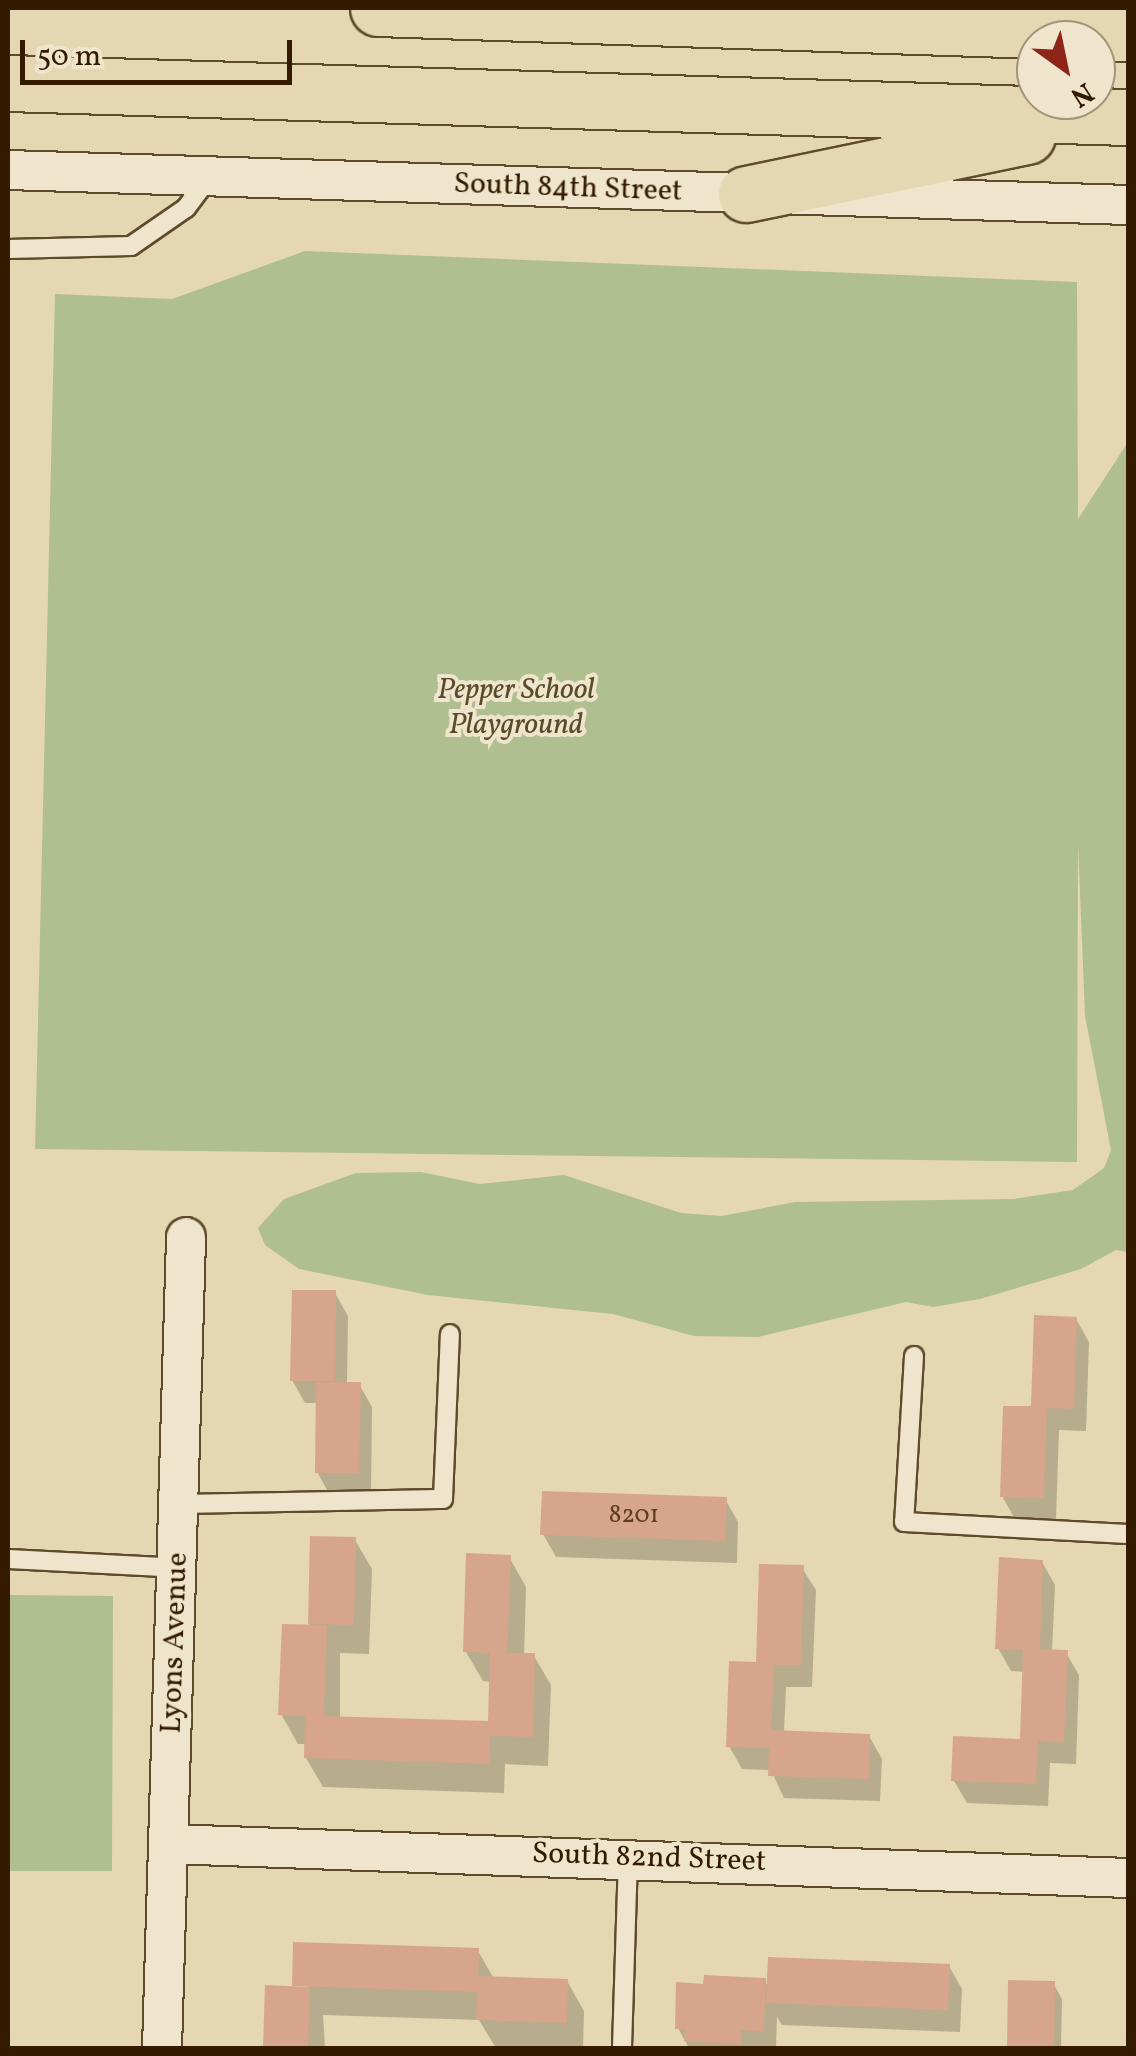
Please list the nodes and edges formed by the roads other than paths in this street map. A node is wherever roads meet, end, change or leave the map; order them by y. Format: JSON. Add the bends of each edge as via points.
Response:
{"nodes":[{"id":1,"x":378,"y":8,"type":"edge"},
{"id":2,"x":1128,"y":34,"type":"edge"},
{"id":3,"x":8,"y":83,"type":"edge"},
{"id":4,"x":1123,"y":117,"type":"edge"},
{"id":5,"x":8,"y":170,"type":"edge"},
{"id":6,"x":209,"y":177,"type":"junction"},
{"id":7,"x":746,"y":194,"type":"junction"},
{"id":8,"x":1128,"y":206,"type":"edge"},
{"id":9,"x":8,"y":249,"type":"edge"},
{"id":10,"x":186,"y":1237,"type":"dead end"},
{"id":11,"x":450,"y":1334,"type":"dead end"},
{"id":12,"x":914,"y":1356,"type":"dead end"},
{"id":13,"x":178,"y":1504,"type":"junction"},
{"id":14,"x":1128,"y":1534,"type":"edge"},
{"id":15,"x":8,"y":1558,"type":"edge"},
{"id":16,"x":177,"y":1568,"type":"junction"},
{"id":17,"x":169,"y":1844,"type":"junction"},
{"id":18,"x":628,"y":1856,"type":"junction"},
{"id":19,"x":1128,"y":1878,"type":"edge"},
{"id":20,"x":162,"y":2048,"type":"edge"},
{"id":21,"x":622,"y":2048,"type":"edge"}],
"edges":[{"from":1,"to":2,"type":"main road"},
{"from":3,"to":4,"type":"main road"},
{"from":4,"to":7,"type":"main road"},
{"from":5,"to":6,"type":"street","name":"South 84th Street"},
{"from":6,"to":7,"type":"street","name":"South 84th Street"},
{"from":6,"to":9,"type":"lane","via":[[186,208],[131,246]]},
{"from":7,"to":8,"type":"street","name":"South 84th Street"},
{"from":10,"to":13,"type":"street","name":"Lyons Avenue"},
{"from":11,"to":13,"type":"lane","via":[[443,1498],[418,1504]]},
{"from":12,"to":14,"type":"lane","via":[[904,1522]]},
{"from":13,"to":16,"type":"street","name":"Lyons Avenue"},
{"from":15,"to":16,"type":"lane"},
{"from":16,"to":17,"type":"street","name":"Lyons Avenue"},
{"from":17,"to":18,"type":"street","name":"South 82nd Street"},
{"from":17,"to":20,"type":"street","name":"Lyons Avenue"},
{"from":18,"to":19,"type":"street","name":"South 82nd Street"},
{"from":18,"to":21,"type":"lane"}]}
